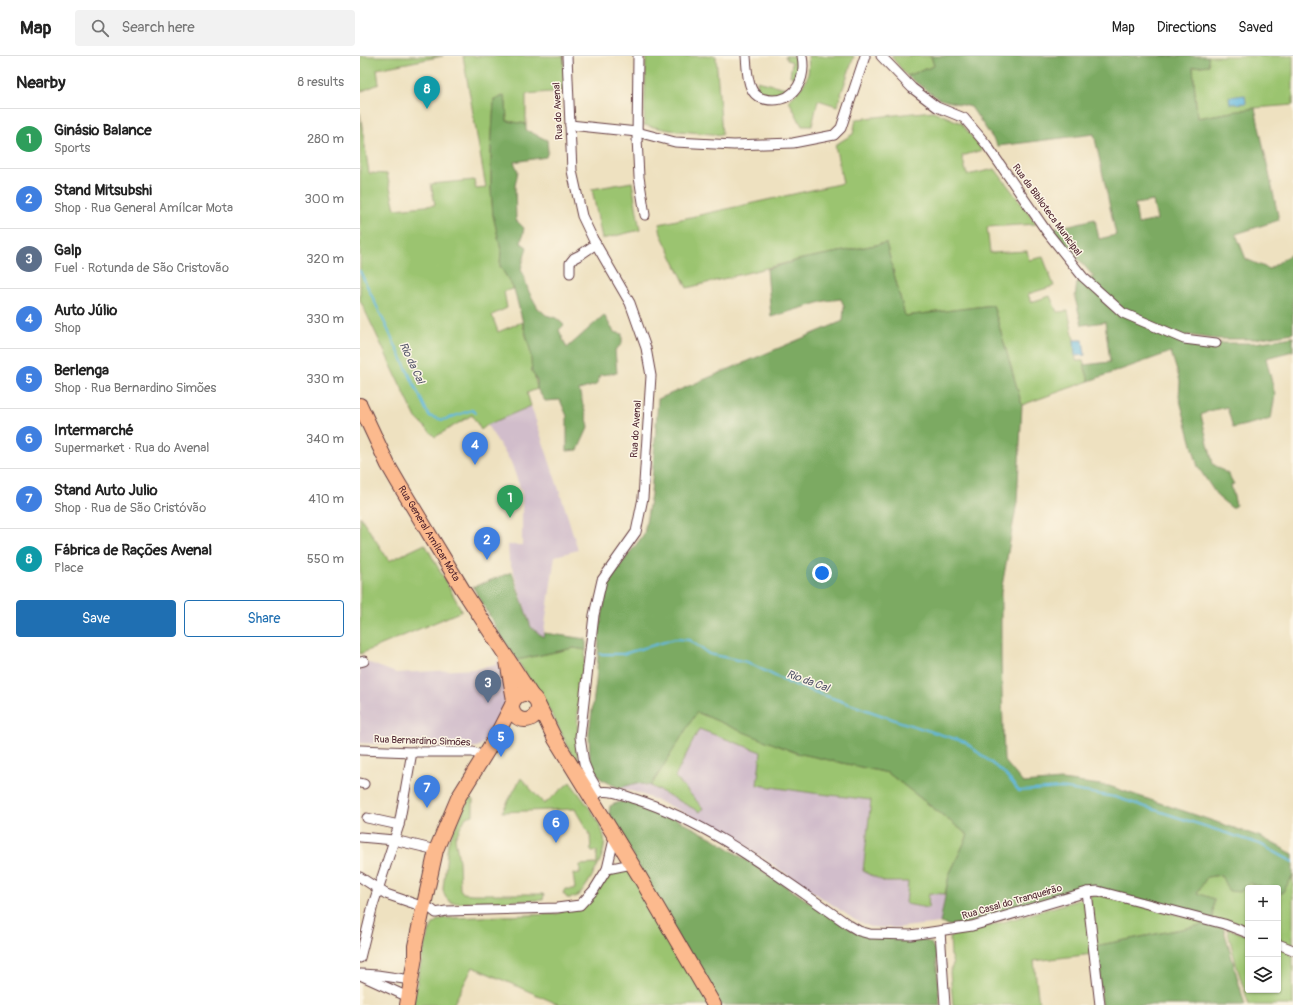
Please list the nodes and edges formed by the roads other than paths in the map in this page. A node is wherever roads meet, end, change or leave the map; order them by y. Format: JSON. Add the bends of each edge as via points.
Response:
{"nodes":[{"id":1,"x":567,"y":56,"type":"edge"},
{"id":2,"x":638,"y":56,"type":"edge"},
{"id":3,"x":746,"y":56,"type":"edge"},
{"id":4,"x":802,"y":56,"type":"edge"},
{"id":5,"x":865,"y":56,"type":"edge"},
{"id":6,"x":881,"y":56,"type":"edge"},
{"id":7,"x":570,"y":125,"type":"junction"},
{"id":8,"x":637,"y":132,"type":"junction"},
{"id":9,"x":645,"y":215,"type":"dead end"},
{"id":10,"x":596,"y":244,"type":"junction"},
{"id":11,"x":570,"y":273,"type":"dead end"},
{"id":12,"x":1216,"y":343,"type":"dead end"},
{"id":13,"x":360,"y":405,"type":"edge"},
{"id":14,"x":506,"y":657,"type":"junction"},
{"id":15,"x":535,"y":700,"type":"junction"},
{"id":16,"x":513,"y":702,"type":"junction"},
{"id":17,"x":527,"y":720,"type":"junction"},
{"id":18,"x":555,"y":739,"type":"junction"},
{"id":19,"x":494,"y":740,"type":"junction"},
{"id":20,"x":360,"y":750,"type":"edge"},
{"id":21,"x":412,"y":752,"type":"junction"},
{"id":22,"x":483,"y":756,"type":"junction"},
{"id":23,"x":595,"y":796,"type":"junction"},
{"id":24,"x":367,"y":818,"type":"dead end"},
{"id":25,"x":399,"y":825,"type":"junction"},
{"id":26,"x":615,"y":835,"type":"junction"},
{"id":27,"x":360,"y":837,"type":"edge"},
{"id":28,"x":394,"y":840,"type":"junction"},
{"id":29,"x":437,"y":847,"type":"junction"},
{"id":30,"x":632,"y":864,"type":"junction"},
{"id":31,"x":606,"y":869,"type":"junction"},
{"id":32,"x":360,"y":877,"type":"edge"},
{"id":33,"x":378,"y":888,"type":"junction"},
{"id":34,"x":1087,"y":892,"type":"junction"},
{"id":35,"x":428,"y":908,"type":"junction"},
{"id":36,"x":940,"y":931,"type":"junction"},
{"id":37,"x":1245,"y":932,"type":"edge"},
{"id":38,"x":361,"y":944,"type":"edge"},
{"id":39,"x":1281,"y":945,"type":"edge"},
{"id":40,"x":1293,"y":950,"type":"edge"},
{"id":41,"x":360,"y":958,"type":"edge"},
{"id":42,"x":360,"y":974,"type":"edge"},
{"id":43,"x":411,"y":980,"type":"junction"},
{"id":44,"x":407,"y":1001,"type":"edge"},
{"id":45,"x":714,"y":1005,"type":"edge"},
{"id":46,"x":945,"y":1005,"type":"edge"},
{"id":47,"x":1100,"y":1005,"type":"edge"}],
"edges":[{"from":1,"to":7,"type":"street","name":"Rua do Avenal"},
{"from":2,"to":8,"type":"street"},
{"from":3,"to":4,"type":"street","via":[[750,85],[756,95],[766,100],[779,100],[795,91],[801,82]]},
{"from":5,"to":8,"type":"street","via":[[841,128],[834,135],[793,143],[734,145],[675,142]]},
{"from":6,"to":12,"type":"street","name":"Rua da Biblioteca Municipal","via":[[912,88],[937,107],[964,118],[986,144],[1047,232],[1083,277],[1123,313],[1184,339]]},
{"from":7,"to":8,"type":"street"},
{"from":7,"to":10,"type":"street","name":"Rua do Avenal","via":[[572,172],[582,216]]},
{"from":8,"to":9,"type":"street","via":[[639,177]]},
{"from":10,"to":11,"type":"street","via":[[574,258],[570,263]]},
{"from":10,"to":23,"type":"street","name":"Rua do Avenal","via":[[630,303],[646,348],[651,376],[643,498],[636,532],[602,580],[594,615],[580,737],[584,763]]},
{"from":13,"to":14,"type":"main road","name":"Rua General Amílcar Mota","via":[[399,484],[462,590]]},
{"from":14,"to":15,"type":"main road","name":"Rua General Amílcar Mota"},
{"from":14,"to":16,"type":"main road","name":"Rua General Amílcar Mota"},
{"from":15,"to":16,"type":"main road","via":[[524,694]]},
{"from":15,"to":17,"type":"main road","via":[[538,708],[535,715]]},
{"from":15,"to":18,"type":"main road","name":"Rua General Amílcar Mota"},
{"from":16,"to":17,"type":"main road","via":[[513,713],[520,719]]},
{"from":16,"to":19,"type":"main road"},
{"from":17,"to":18,"type":"main road"},
{"from":17,"to":19,"type":"main road","via":[[516,724]]},
{"from":18,"to":23,"type":"main road","name":"Rua General Amílcar Mota"},
{"from":19,"to":22,"type":"main road"},
{"from":20,"to":21,"type":"street","name":"Rua Bernardino Simões"},
{"from":21,"to":22,"type":"street","name":"Rua Bernardino Simões","via":[[473,752]]},
{"from":21,"to":25,"type":"street"},
{"from":22,"to":29,"type":"main road","via":[[458,798]]},
{"from":23,"to":26,"type":"main road","name":"Rua General Amílcar Mota"},
{"from":23,"to":36,"type":"street","name":"Rua Casal do Tranqueirão","via":[[610,792],[620,794],[671,812],[721,839],[858,931],[891,935]]},
{"from":24,"to":25,"type":"street"},
{"from":25,"to":28,"type":"street"},
{"from":26,"to":30,"type":"main road","name":"Rua General Amílcar Mota"},
{"from":26,"to":31,"type":"street"},
{"from":27,"to":28,"type":"street"},
{"from":28,"to":29,"type":"street"},
{"from":28,"to":33,"type":"street"},
{"from":29,"to":35,"type":"main road","via":[[440,852],[438,873]]},
{"from":30,"to":31,"type":"street"},
{"from":30,"to":45,"type":"main road","name":"Rua General Amílcar Mota"},
{"from":31,"to":35,"type":"street","via":[[594,890],[580,905],[446,912],[436,907]]},
{"from":32,"to":33,"type":"street"},
{"from":33,"to":35,"type":"street","via":[[386,894]]},
{"from":33,"to":38,"type":"street"},
{"from":34,"to":36,"type":"street","name":"Rua Casal do Tranqueirão","via":[[972,926]]},
{"from":34,"to":37,"type":"street","name":"Rua Casal do Tranqueirão","via":[[1106,893]]},
{"from":34,"to":47,"type":"street"},
{"from":35,"to":43,"type":"main road"},
{"from":36,"to":46,"type":"street"},
{"from":38,"to":41,"type":"street"},
{"from":39,"to":40,"type":"street"},
{"from":42,"to":43,"type":"street"},
{"from":42,"to":44,"type":"street"},
{"from":43,"to":44,"type":"main road"}]}
